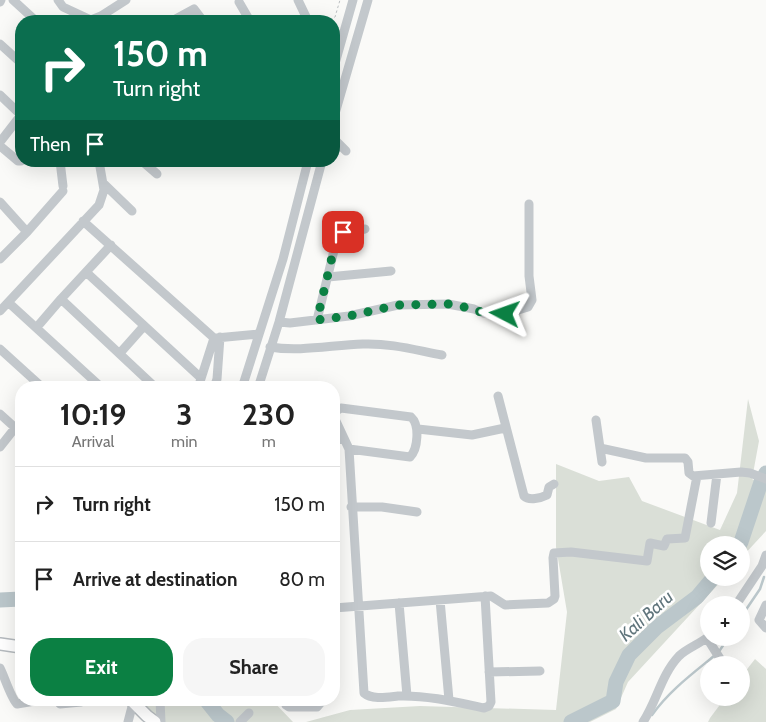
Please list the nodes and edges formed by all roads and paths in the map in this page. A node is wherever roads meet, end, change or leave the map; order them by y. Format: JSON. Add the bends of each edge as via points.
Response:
{"nodes":[{"id":1,"x":14,"y":0,"type":"edge"},
{"id":2,"x":58,"y":0,"type":"edge"},
{"id":3,"x":126,"y":0,"type":"edge"},
{"id":4,"x":298,"y":0,"type":"edge"},
{"id":5,"x":340,"y":0,"type":"edge"},
{"id":6,"x":353,"y":0,"type":"edge"},
{"id":7,"x":368,"y":0,"type":"edge"},
{"id":8,"x":239,"y":2,"type":"dead end"},
{"id":9,"x":193,"y":5,"type":"edge"},
{"id":10,"x":30,"y":15,"type":"edge"},
{"id":11,"x":81,"y":15,"type":"edge"},
{"id":12,"x":101,"y":15,"type":"edge"},
{"id":13,"x":180,"y":15,"type":"edge"},
{"id":14,"x":247,"y":15,"type":"edge"},
{"id":15,"x":305,"y":15,"type":"edge"},
{"id":16,"x":335,"y":15,"type":"edge"},
{"id":17,"x":0,"y":44,"type":"edge"},
{"id":18,"x":340,"y":47,"type":"edge"},
{"id":19,"x":15,"y":58,"type":"edge"},
{"id":20,"x":0,"y":95,"type":"edge"},
{"id":21,"x":340,"y":96,"type":"edge"},
{"id":22,"x":15,"y":109,"type":"edge"},
{"id":23,"x":15,"y":123,"type":"edge"},
{"id":24,"x":0,"y":142,"type":"edge"},
{"id":25,"x":340,"y":145,"type":"edge"},
{"id":26,"x":0,"y":146,"type":"edge"},
{"id":27,"x":346,"y":151,"type":"dead end"},
{"id":28,"x":15,"y":158,"type":"edge"},
{"id":29,"x":61,"y":167,"type":"edge"},
{"id":30,"x":100,"y":167,"type":"edge"},
{"id":31,"x":148,"y":167,"type":"edge"},
{"id":32,"x":306,"y":167,"type":"edge"},
{"id":33,"x":320,"y":167,"type":"edge"},
{"id":34,"x":156,"y":174,"type":"dead end"},
{"id":35,"x":103,"y":183,"type":"junction"},
{"id":36,"x":0,"y":202,"type":"edge"},
{"id":37,"x":529,"y":204,"type":"dead end"},
{"id":38,"x":132,"y":211,"type":"dead end"},
{"id":39,"x":83,"y":221,"type":"junction"},
{"id":40,"x":365,"y":229,"type":"dead end"},
{"id":41,"x":27,"y":232,"type":"junction"},
{"id":42,"x":111,"y":245,"type":"junction"},
{"id":43,"x":0,"y":259,"type":"edge"},
{"id":44,"x":283,"y":259,"type":"junction"},
{"id":45,"x":295,"y":263,"type":"junction"},
{"id":46,"x":391,"y":271,"type":"dead end"},
{"id":47,"x":86,"y":272,"type":"junction"},
{"id":48,"x":328,"y":277,"type":"junction"},
{"id":49,"x":61,"y":299,"type":"junction"},
{"id":50,"x":9,"y":303,"type":"junction"},
{"id":51,"x":0,"y":311,"type":"edge"},
{"id":52,"x":317,"y":320,"type":"junction"},
{"id":53,"x":279,"y":322,"type":"junction"},
{"id":54,"x":144,"y":326,"type":"junction"},
{"id":55,"x":37,"y":327,"type":"junction"},
{"id":56,"x":258,"y":334,"type":"junction"},
{"id":57,"x":217,"y":338,"type":"junction"},
{"id":58,"x":270,"y":347,"type":"junction"},
{"id":59,"x":0,"y":349,"type":"edge"},
{"id":60,"x":120,"y":353,"type":"junction"},
{"id":61,"x":442,"y":354,"type":"dead end"},
{"id":62,"x":35,"y":381,"type":"edge"},
{"id":63,"x":95,"y":381,"type":"edge"},
{"id":64,"x":149,"y":381,"type":"edge"},
{"id":65,"x":198,"y":381,"type":"edge"},
{"id":66,"x":201,"y":381,"type":"edge"},
{"id":67,"x":216,"y":381,"type":"edge"},
{"id":68,"x":244,"y":381,"type":"edge"},
{"id":69,"x":260,"y":381,"type":"edge"},
{"id":70,"x":498,"y":396,"type":"dead end"},
{"id":71,"x":340,"y":409,"type":"edge"},
{"id":72,"x":0,"y":414,"type":"edge"},
{"id":73,"x":596,"y":420,"type":"dead end"},
{"id":74,"x":15,"y":428,"type":"edge"},
{"id":75,"x":506,"y":428,"type":"junction"},
{"id":76,"x":418,"y":429,"type":"junction"},
{"id":77,"x":340,"y":431,"type":"edge"},
{"id":78,"x":15,"y":434,"type":"edge"},
{"id":79,"x":343,"y":438,"type":"junction"},
{"id":80,"x":340,"y":439,"type":"edge"},
{"id":81,"x":0,"y":447,"type":"edge"},
{"id":82,"x":600,"y":448,"type":"junction"},
{"id":83,"x":349,"y":449,"type":"junction"},
{"id":84,"x":602,"y":462,"type":"dead end"},
{"id":85,"x":717,"y":474,"type":"junction"},
{"id":86,"x":697,"y":476,"type":"junction"},
{"id":87,"x":762,"y":478,"type":"edge"},
{"id":88,"x":554,"y":484,"type":"dead end"},
{"id":89,"x":351,"y":506,"type":"junction"},
{"id":90,"x":418,"y":512,"type":"dead end"},
{"id":91,"x":711,"y":522,"type":"dead end"},
{"id":92,"x":766,"y":555,"type":"edge"},
{"id":93,"x":764,"y":568,"type":"edge"},
{"id":94,"x":485,"y":596,"type":"junction"},
{"id":95,"x":743,"y":596,"type":"edge"},
{"id":96,"x":440,"y":600,"type":"junction"},
{"id":97,"x":399,"y":603,"type":"junction"},
{"id":98,"x":766,"y":605,"type":"edge"},
{"id":99,"x":359,"y":606,"type":"junction"},
{"id":100,"x":340,"y":608,"type":"edge"},
{"id":101,"x":766,"y":628,"type":"edge"},
{"id":102,"x":700,"y":642,"type":"edge"},
{"id":103,"x":0,"y":644,"type":"edge"},
{"id":104,"x":15,"y":646,"type":"edge"},
{"id":105,"x":0,"y":668,"type":"edge"},
{"id":106,"x":489,"y":672,"type":"junction"},
{"id":107,"x":540,"y":672,"type":"dead end"},
{"id":108,"x":407,"y":696,"type":"junction"},
{"id":109,"x":449,"y":700,"type":"junction"},
{"id":110,"x":15,"y":702,"type":"edge"},
{"id":111,"x":132,"y":706,"type":"edge"},
{"id":112,"x":137,"y":706,"type":"edge"},
{"id":113,"x":160,"y":706,"type":"edge"},
{"id":114,"x":286,"y":706,"type":"edge"},
{"id":115,"x":318,"y":706,"type":"edge"},
{"id":116,"x":249,"y":713,"type":"dead end"},
{"id":117,"x":149,"y":720,"type":"edge"},
{"id":118,"x":128,"y":722,"type":"edge"},
{"id":119,"x":161,"y":722,"type":"edge"},
{"id":120,"x":240,"y":722,"type":"edge"},
{"id":121,"x":643,"y":722,"type":"edge"}],
"edges":[{"from":1,"to":10,"type":"street"},
{"from":2,"to":11,"type":"street","via":[[63,7]]},
{"from":3,"to":12,"type":"street"},
{"from":4,"to":15,"type":"street"},
{"from":5,"to":16,"type":"path"},
{"from":6,"to":18,"type":"street"},
{"from":7,"to":21,"type":"street"},
{"from":8,"to":14,"type":"street"},
{"from":9,"to":13,"type":"street"},
{"from":17,"to":19,"type":"street"},
{"from":20,"to":22,"type":"street"},
{"from":23,"to":24,"type":"street"},
{"from":25,"to":27,"type":"street"},
{"from":26,"to":28,"type":"street"},
{"from":29,"to":41,"type":"street","via":[[63,188]]},
{"from":30,"to":35,"type":"street"},
{"from":31,"to":34,"type":"street"},
{"from":32,"to":44,"type":"street"},
{"from":33,"to":45,"type":"street"},
{"from":35,"to":38,"type":"street"},
{"from":35,"to":39,"type":"street","via":[[99,206]]},
{"from":36,"to":41,"type":"street"},
{"from":37,"to":52,"type":"street","via":[[532,300],[528,307],[505,314],[483,313],[448,304],[398,305]]},
{"from":39,"to":42,"type":"street"},
{"from":39,"to":50,"type":"street"},
{"from":40,"to":48,"type":"street","via":[[338,234]]},
{"from":41,"to":43,"type":"street"},
{"from":42,"to":47,"type":"street"},
{"from":42,"to":57,"type":"street"},
{"from":44,"to":45,"type":"street"},
{"from":44,"to":56,"type":"street"},
{"from":45,"to":53,"type":"street"},
{"from":46,"to":48,"type":"street"},
{"from":47,"to":49,"type":"street"},
{"from":47,"to":54,"type":"street"},
{"from":48,"to":52,"type":"street"},
{"from":49,"to":55,"type":"street"},
{"from":49,"to":60,"type":"street"},
{"from":50,"to":51,"type":"street"},
{"from":50,"to":55,"type":"street"},
{"from":52,"to":53,"type":"street"},
{"from":53,"to":58,"type":"street"},
{"from":54,"to":60,"type":"street"},
{"from":54,"to":65,"type":"street"},
{"from":55,"to":63,"type":"street"},
{"from":56,"to":57,"type":"street"},
{"from":56,"to":68,"type":"street"},
{"from":57,"to":66,"type":"street"},
{"from":57,"to":67,"type":"street"},
{"from":58,"to":61,"type":"street","via":[[386,344]]},
{"from":58,"to":69,"type":"street"},
{"from":59,"to":62,"type":"street"},
{"from":60,"to":64,"type":"street"},
{"from":70,"to":75,"type":"street"},
{"from":71,"to":76,"type":"street","via":[[411,417]]},
{"from":72,"to":74,"type":"street"},
{"from":73,"to":82,"type":"street"},
{"from":75,"to":76,"type":"street","via":[[472,435]]},
{"from":75,"to":88,"type":"street","via":[[525,498],[544,497],[548,487]]},
{"from":76,"to":83,"type":"street","via":[[410,457]]},
{"from":77,"to":79,"type":"street"},
{"from":78,"to":81,"type":"street"},
{"from":79,"to":80,"type":"street"},
{"from":79,"to":83,"type":"street"},
{"from":82,"to":84,"type":"street"},
{"from":82,"to":86,"type":"street","via":[[643,458],[685,458],[690,474]]},
{"from":83,"to":89,"type":"street"},
{"from":85,"to":86,"type":"street"},
{"from":85,"to":87,"type":"street","via":[[741,472]]},
{"from":85,"to":91,"type":"street"},
{"from":86,"to":94,"type":"street","via":[[684,538],[668,539],[664,546],[650,543],[646,560],[556,552],[553,553],[555,596],[552,602],[505,605]]},
{"from":89,"to":90,"type":"street"},
{"from":89,"to":99,"type":"street"},
{"from":92,"to":93,"type":"street"},
{"from":93,"to":95,"type":"street"},
{"from":94,"to":96,"type":"street"},
{"from":94,"to":106,"type":"street"},
{"from":96,"to":97,"type":"street"},
{"from":96,"to":109,"type":"street"},
{"from":97,"to":99,"type":"street"},
{"from":97,"to":108,"type":"street"},
{"from":98,"to":101,"type":"street","via":[[759,620]]},
{"from":99,"to":100,"type":"street"},
{"from":99,"to":108,"type":"street","via":[[364,693],[370,697]]},
{"from":102,"to":121,"type":"street","via":[[680,655],[672,666]]},
{"from":103,"to":104,"type":"main road"},
{"from":105,"to":110,"type":"street"},
{"from":106,"to":107,"type":"street"},
{"from":106,"to":109,"type":"street","via":[[489,706],[484,708]]},
{"from":108,"to":109,"type":"street"},
{"from":111,"to":118,"type":"street"},
{"from":112,"to":117,"type":"main road"},
{"from":113,"to":119,"type":"street"},
{"from":114,"to":115,"type":"street"},
{"from":116,"to":120,"type":"street"}]}
